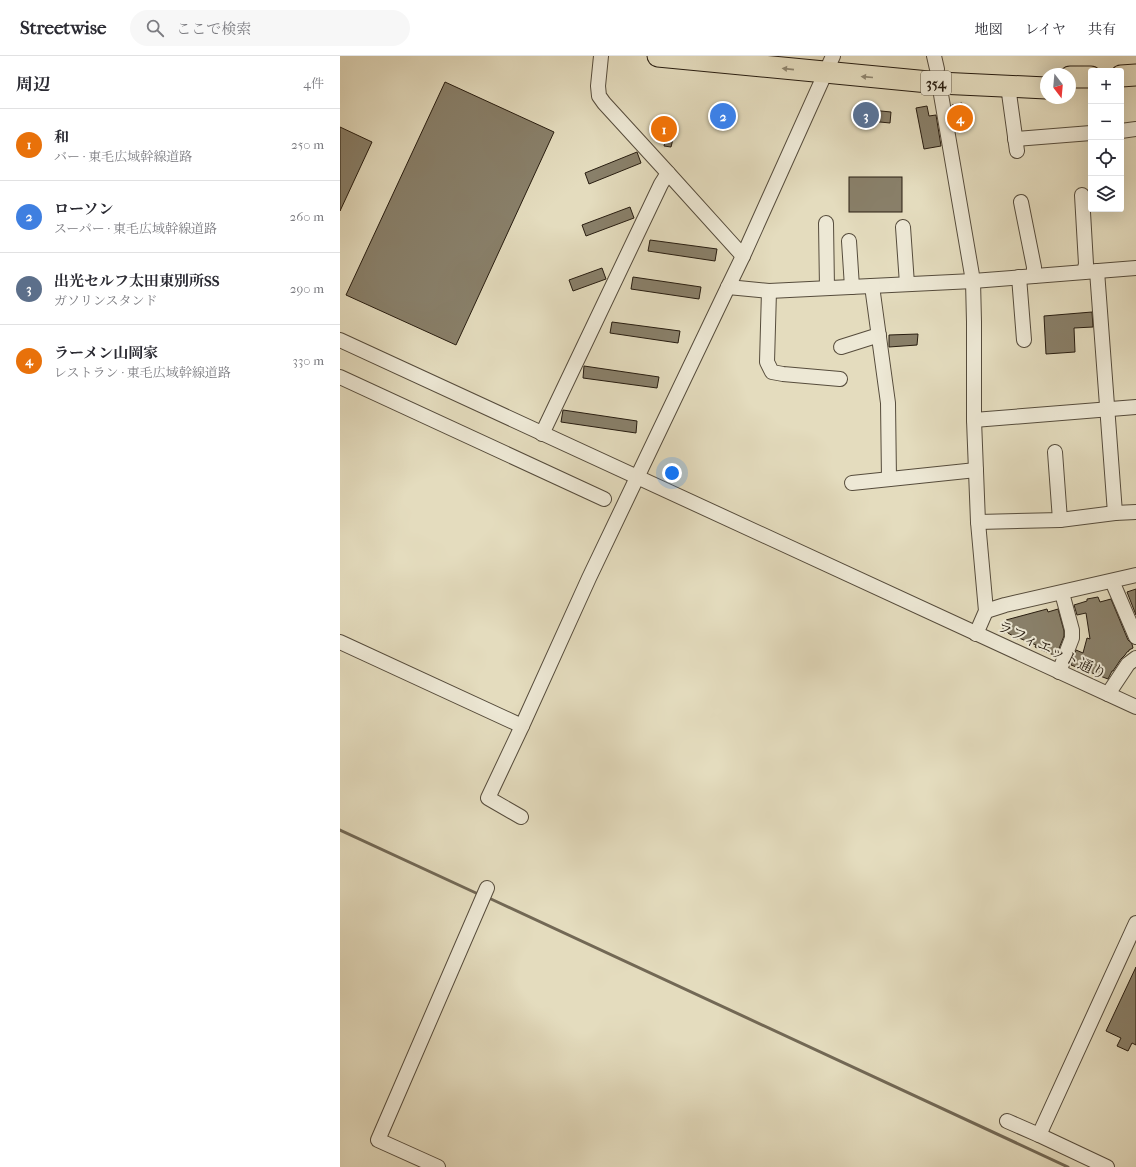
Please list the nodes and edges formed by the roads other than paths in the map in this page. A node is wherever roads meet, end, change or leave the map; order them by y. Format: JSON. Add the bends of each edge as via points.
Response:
{"nodes":[{"id":1,"x":601,"y":56,"type":"edge"},
{"id":2,"x":658,"y":56,"type":"edge"},
{"id":3,"x":795,"y":56,"type":"edge"},
{"id":4,"x":830,"y":63,"type":"edge"},
{"id":5,"x":937,"y":70,"type":"edge"},
{"id":6,"x":1136,"y":75,"type":"edge"},
{"id":7,"x":1040,"y":76,"type":"edge"},
{"id":8,"x":1124,"y":76,"type":"edge"},
{"id":9,"x":1076,"y":77,"type":"edge"},
{"id":10,"x":1088,"y":77,"type":"edge"},
{"id":11,"x":1008,"y":86,"type":"junction"},
{"id":12,"x":1124,"y":87,"type":"edge"},
{"id":13,"x":1136,"y":87,"type":"edge"},
{"id":14,"x":1040,"y":88,"type":"edge"},
{"id":15,"x":1076,"y":88,"type":"edge"},
{"id":16,"x":1088,"y":88,"type":"edge"},
{"id":17,"x":1136,"y":129,"type":"edge"},
{"id":18,"x":1124,"y":130,"type":"edge"},
{"id":19,"x":1088,"y":133,"type":"edge"},
{"id":20,"x":668,"y":172,"type":"junction"},
{"id":21,"x":1082,"y":195,"type":"dead end"},
{"id":22,"x":1021,"y":202,"type":"dead end"},
{"id":23,"x":826,"y":223,"type":"dead end"},
{"id":24,"x":903,"y":227,"type":"dead end"},
{"id":25,"x":849,"y":241,"type":"dead end"},
{"id":26,"x":743,"y":256,"type":"junction"},
{"id":27,"x":1136,"y":268,"type":"edge"},
{"id":28,"x":1091,"y":272,"type":"junction"},
{"id":29,"x":1034,"y":276,"type":"junction"},
{"id":30,"x":1020,"y":277,"type":"junction"},
{"id":31,"x":972,"y":281,"type":"junction"},
{"id":32,"x":907,"y":284,"type":"junction"},
{"id":33,"x":872,"y":286,"type":"junction"},
{"id":34,"x":728,"y":287,"type":"junction"},
{"id":35,"x":852,"y":287,"type":"junction"},
{"id":36,"x":827,"y":288,"type":"junction"},
{"id":37,"x":769,"y":291,"type":"junction"},
{"id":38,"x":879,"y":336,"type":"junction"},
{"id":39,"x":340,"y":340,"type":"edge"},
{"id":40,"x":1024,"y":340,"type":"dead end"},
{"id":41,"x":841,"y":347,"type":"dead end"},
{"id":42,"x":340,"y":377,"type":"edge"},
{"id":43,"x":840,"y":378,"type":"dead end"},
{"id":44,"x":1136,"y":407,"type":"edge"},
{"id":45,"x":1107,"y":410,"type":"junction"},
{"id":46,"x":974,"y":420,"type":"junction"},
{"id":47,"x":542,"y":434,"type":"junction"},
{"id":48,"x":1055,"y":452,"type":"dead end"},
{"id":49,"x":976,"y":470,"type":"junction"},
{"id":50,"x":637,"y":477,"type":"junction"},
{"id":51,"x":889,"y":479,"type":"junction"},
{"id":52,"x":852,"y":483,"type":"dead end"},
{"id":53,"x":604,"y":499,"type":"dead end"},
{"id":54,"x":1136,"y":512,"type":"edge"},
{"id":55,"x":1115,"y":513,"type":"junction"},
{"id":56,"x":1060,"y":520,"type":"junction"},
{"id":57,"x":978,"y":522,"type":"junction"},
{"id":58,"x":1136,"y":576,"type":"edge"},
{"id":59,"x":1112,"y":581,"type":"junction"},
{"id":60,"x":1062,"y":593,"type":"junction"},
{"id":61,"x":986,"y":610,"type":"junction"},
{"id":62,"x":976,"y":634,"type":"junction"},
{"id":63,"x":1136,"y":637,"type":"edge"},
{"id":64,"x":340,"y":642,"type":"edge"},
{"id":65,"x":1136,"y":658,"type":"edge"},
{"id":66,"x":1059,"y":672,"type":"junction"},
{"id":67,"x":1108,"y":694,"type":"junction"},
{"id":68,"x":1136,"y":707,"type":"edge"},
{"id":69,"x":522,"y":726,"type":"junction"},
{"id":70,"x":521,"y":817,"type":"dead end"},
{"id":71,"x":487,"y":888,"type":"dead end"},
{"id":72,"x":1136,"y":923,"type":"edge"},
{"id":73,"x":1007,"y":1121,"type":"dead end"},
{"id":74,"x":1039,"y":1135,"type":"junction"},
{"id":75,"x":438,"y":1167,"type":"edge"},
{"id":76,"x":1107,"y":1167,"type":"edge"}],
"edges":[{"from":1,"to":20,"type":"street","via":[[599,96]]},
{"from":4,"to":2,"type":"highway","number":"354","one_way":true},
{"from":3,"to":4,"type":"highway","number":"354"},
{"from":4,"to":5,"type":"highway","number":"354"},
{"from":4,"to":26,"type":"street"},
{"from":5,"to":7,"type":"highway","number":"354"},
{"from":5,"to":11,"type":"highway","number":"354"},
{"from":5,"to":31,"type":"street"},
{"from":6,"to":8,"type":"highway"},
{"from":9,"to":10,"type":"highway"},
{"from":11,"to":14,"type":"highway","number":"354"},
{"from":11,"to":19,"type":"street","via":[[1016,145]]},
{"from":12,"to":13,"type":"highway"},
{"from":15,"to":16,"type":"highway"},
{"from":17,"to":18,"type":"street"},
{"from":20,"to":26,"type":"street"},
{"from":20,"to":47,"type":"street"},
{"from":21,"to":28,"type":"street","via":[[1086,264]]},
{"from":22,"to":29,"type":"street"},
{"from":23,"to":36,"type":"street"},
{"from":24,"to":32,"type":"street"},
{"from":25,"to":35,"type":"street"},
{"from":26,"to":34,"type":"street"},
{"from":27,"to":28,"type":"street"},
{"from":28,"to":29,"type":"street"},
{"from":28,"to":45,"type":"street"},
{"from":29,"to":30,"type":"street"},
{"from":30,"to":31,"type":"street"},
{"from":30,"to":40,"type":"street"},
{"from":31,"to":32,"type":"street"},
{"from":31,"to":46,"type":"street"},
{"from":32,"to":33,"type":"street"},
{"from":33,"to":35,"type":"street"},
{"from":33,"to":38,"type":"street"},
{"from":34,"to":37,"type":"street"},
{"from":34,"to":50,"type":"street"},
{"from":35,"to":36,"type":"street"},
{"from":36,"to":37,"type":"street"},
{"from":37,"to":43,"type":"street","via":[[767,362],[772,372]]},
{"from":38,"to":41,"type":"street"},
{"from":38,"to":51,"type":"street","via":[[888,403]]},
{"from":39,"to":47,"type":"street","name":"ラフィエット通り"},
{"from":42,"to":53,"type":"street"},
{"from":44,"to":45,"type":"street"},
{"from":45,"to":46,"type":"street"},
{"from":45,"to":55,"type":"street"},
{"from":46,"to":49,"type":"street"},
{"from":47,"to":50,"type":"street","name":"ラフィエット通り"},
{"from":48,"to":56,"type":"street"},
{"from":49,"to":51,"type":"street"},
{"from":49,"to":57,"type":"street"},
{"from":50,"to":62,"type":"street","name":"ラフィエット通り"},
{"from":50,"to":69,"type":"street"},
{"from":51,"to":52,"type":"street"},
{"from":54,"to":55,"type":"street"},
{"from":55,"to":56,"type":"street"},
{"from":56,"to":57,"type":"street"},
{"from":57,"to":61,"type":"street"},
{"from":58,"to":59,"type":"street"},
{"from":59,"to":60,"type":"street"},
{"from":59,"to":63,"type":"street"},
{"from":60,"to":61,"type":"street"},
{"from":60,"to":66,"type":"street","via":[[1072,638]]},
{"from":61,"to":62,"type":"street"},
{"from":62,"to":66,"type":"street","name":"ラフィエット通り"},
{"from":64,"to":69,"type":"street"},
{"from":65,"to":67,"type":"street","via":[[1128,664]]},
{"from":66,"to":67,"type":"street","name":"ラフィエット通り"},
{"from":67,"to":68,"type":"street","name":"ラフィエット通り"},
{"from":69,"to":70,"type":"street","via":[[488,798]]},
{"from":71,"to":75,"type":"street","via":[[378,1140]]},
{"from":72,"to":74,"type":"street"},
{"from":73,"to":74,"type":"street"},
{"from":74,"to":76,"type":"street"}]}
